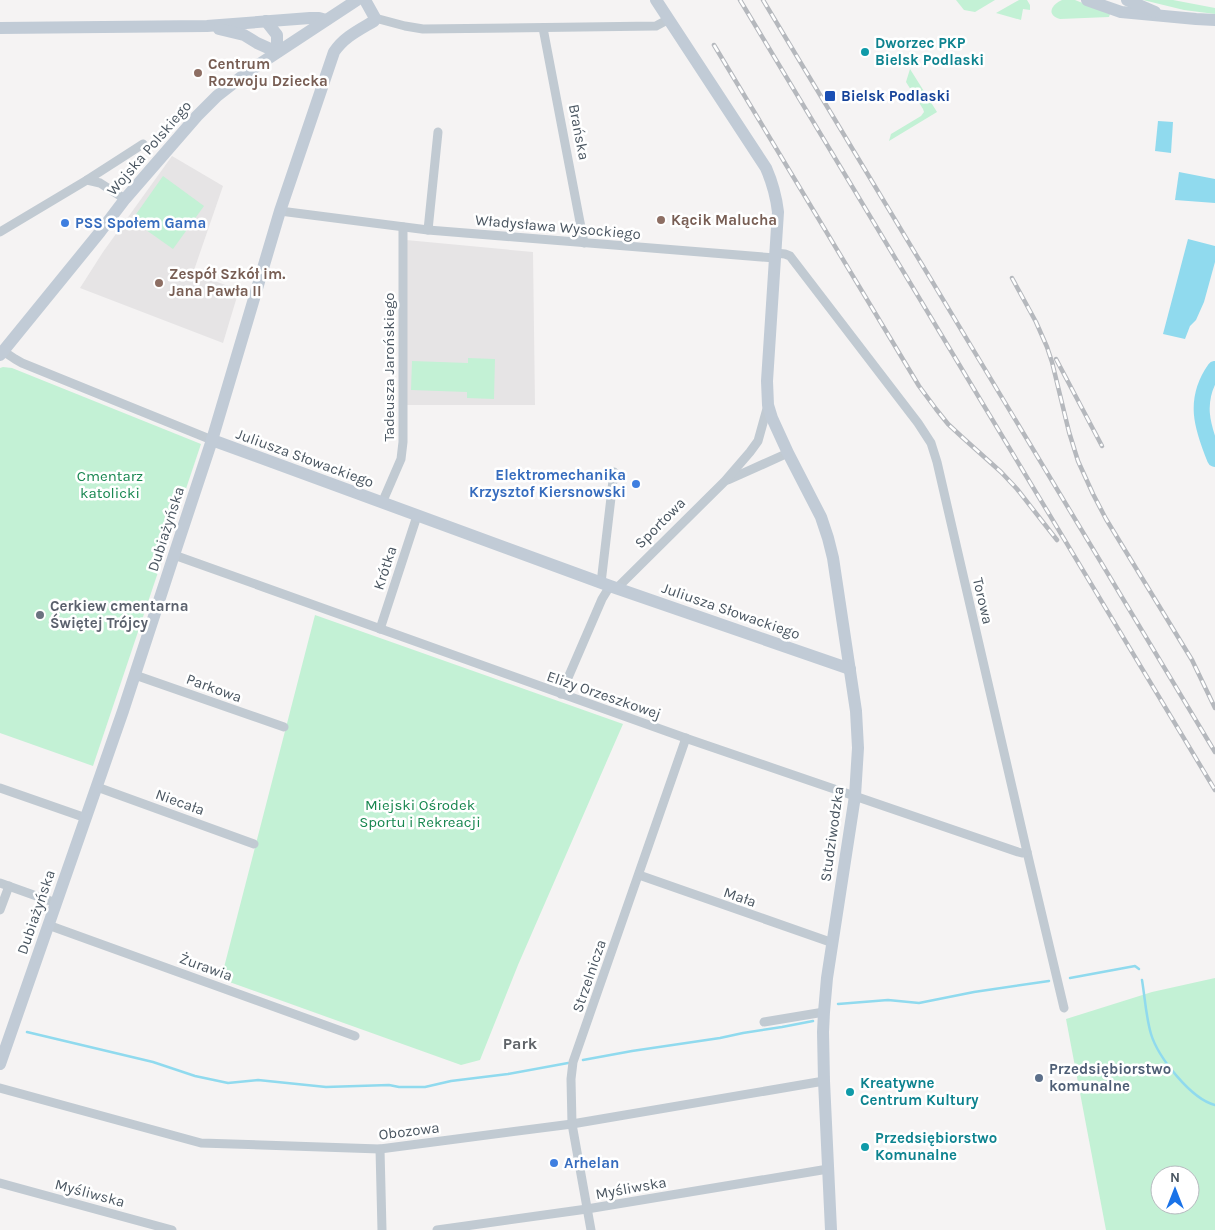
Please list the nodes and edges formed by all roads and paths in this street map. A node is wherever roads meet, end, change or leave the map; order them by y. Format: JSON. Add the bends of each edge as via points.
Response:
{"nodes":[{"id":1,"x":357,"y":0,"type":"edge"},
{"id":2,"x":365,"y":0,"type":"edge"},
{"id":3,"x":656,"y":0,"type":"edge"},
{"id":4,"x":1087,"y":0,"type":"edge"},
{"id":5,"x":1127,"y":0,"type":"edge"},
{"id":6,"x":1166,"y":16,"type":"junction"},
{"id":7,"x":375,"y":18,"type":"junction"},
{"id":8,"x":669,"y":19,"type":"junction"},
{"id":9,"x":326,"y":20,"type":"junction"},
{"id":10,"x":1215,"y":20,"type":"edge"},
{"id":11,"x":266,"y":22,"type":"junction"},
{"id":12,"x":207,"y":26,"type":"junction"},
{"id":13,"x":0,"y":28,"type":"edge"},
{"id":14,"x":543,"y":28,"type":"junction"},
{"id":15,"x":257,"y":43,"type":"junction"},
{"id":16,"x":277,"y":52,"type":"junction"},
{"id":17,"x":259,"y":64,"type":"junction"},
{"id":18,"x":438,"y":132,"type":"dead end"},
{"id":19,"x":143,"y":144,"type":"dead end"},
{"id":20,"x":87,"y":180,"type":"junction"},
{"id":21,"x":125,"y":199,"type":"junction"},
{"id":22,"x":280,"y":211,"type":"junction"},
{"id":23,"x":403,"y":226,"type":"junction"},
{"id":24,"x":428,"y":230,"type":"junction"},
{"id":25,"x":0,"y":232,"type":"edge"},
{"id":26,"x":584,"y":243,"type":"junction"},
{"id":27,"x":775,"y":255,"type":"junction"},
{"id":28,"x":2,"y":353,"type":"edge"},
{"id":29,"x":768,"y":405,"type":"junction"},
{"id":30,"x":212,"y":440,"type":"junction"},
{"id":31,"x":788,"y":453,"type":"junction"},
{"id":32,"x":614,"y":472,"type":"dead end"},
{"id":33,"x":725,"y":481,"type":"junction"},
{"id":34,"x":382,"y":503,"type":"junction"},
{"id":35,"x":417,"y":516,"type":"junction"},
{"id":36,"x":174,"y":556,"type":"junction"},
{"id":37,"x":609,"y":586,"type":"junction"},
{"id":38,"x":380,"y":629,"type":"junction"},
{"id":39,"x":850,"y":669,"type":"junction"},
{"id":40,"x":135,"y":674,"type":"junction"},
{"id":41,"x":561,"y":694,"type":"junction"},
{"id":42,"x":284,"y":728,"type":"dead end"},
{"id":43,"x":686,"y":738,"type":"junction"},
{"id":44,"x":96,"y":787,"type":"junction"},
{"id":45,"x":0,"y":788,"type":"edge"},
{"id":46,"x":855,"y":796,"type":"junction"},
{"id":47,"x":86,"y":818,"type":"junction"},
{"id":48,"x":254,"y":844,"type":"dead end"},
{"id":49,"x":1027,"y":852,"type":"junction"},
{"id":50,"x":639,"y":876,"type":"junction"},
{"id":51,"x":4,"y":884,"type":"edge"},
{"id":52,"x":56,"y":902,"type":"junction"},
{"id":53,"x":0,"y":910,"type":"edge"},
{"id":54,"x":48,"y":926,"type":"junction"},
{"id":55,"x":832,"y":943,"type":"junction"},
{"id":56,"x":1064,"y":1008,"type":"dead end"},
{"id":57,"x":824,"y":1012,"type":"junction"},
{"id":58,"x":764,"y":1022,"type":"dead end"},
{"id":59,"x":355,"y":1036,"type":"dead end"},
{"id":60,"x":0,"y":1064,"type":"edge"},
{"id":61,"x":824,"y":1081,"type":"junction"},
{"id":62,"x":0,"y":1088,"type":"edge"},
{"id":63,"x":572,"y":1124,"type":"junction"},
{"id":64,"x":380,"y":1149,"type":"junction"},
{"id":65,"x":828,"y":1169,"type":"junction"},
{"id":66,"x":0,"y":1183,"type":"edge"},
{"id":67,"x":587,"y":1210,"type":"junction"},
{"id":68,"x":172,"y":1230,"type":"edge"},
{"id":69,"x":382,"y":1230,"type":"edge"},
{"id":70,"x":437,"y":1230,"type":"edge"},
{"id":71,"x":591,"y":1230,"type":"edge"},
{"id":72,"x":832,"y":1230,"type":"edge"}],
"edges":[{"from":1,"to":9,"type":"street","name":"Wojska Polskiego"},
{"from":2,"to":7,"type":"street"},
{"from":3,"to":8,"type":"street","name":"Sportowa"},
{"from":4,"to":6,"type":"street","via":[[1121,12]]},
{"from":5,"to":6,"type":"street"},
{"from":6,"to":10,"type":"street"},
{"from":7,"to":14,"type":"street","via":[[423,29]]},
{"from":7,"to":22,"type":"street","name":"Dubiażyńska","via":[[374,22],[346,38],[334,52]]},
{"from":8,"to":14,"type":"street","via":[[656,26]]},
{"from":8,"to":27,"type":"street","name":"Sportowa","via":[[773,183],[778,212]]},
{"from":9,"to":11,"type":"street","via":[[310,18]]},
{"from":9,"to":16,"type":"street","name":"Wojska Polskiego"},
{"from":11,"to":12,"type":"street"},
{"from":11,"to":16,"type":"street","via":[[276,33]]},
{"from":12,"to":13,"type":"street"},
{"from":12,"to":15,"type":"street","via":[[244,35]]},
{"from":14,"to":26,"type":"street","name":"Brańska"},
{"from":15,"to":16,"type":"street"},
{"from":15,"to":17,"type":"street"},
{"from":16,"to":17,"type":"street","name":"Wojska Polskiego"},
{"from":17,"to":21,"type":"street","name":"Wojska Polskiego","via":[[196,116]]},
{"from":18,"to":24,"type":"street"},
{"from":19,"to":20,"type":"street"},
{"from":20,"to":21,"type":"street","via":[[100,183]]},
{"from":20,"to":25,"type":"street"},
{"from":21,"to":28,"type":"street","name":"Wojska Polskiego"},
{"from":22,"to":23,"type":"street","name":"Władysława Wysockiego"},
{"from":22,"to":30,"type":"street","name":"Dubiażyńska"},
{"from":23,"to":24,"type":"street","name":"Władysława Wysockiego"},
{"from":23,"to":34,"type":"street","name":"Tadeusza Jarońskiego","via":[[403,442],[401,459]]},
{"from":24,"to":26,"type":"street","name":"Władysława Wysockiego"},
{"from":26,"to":27,"type":"street","name":"Władysława Wysockiego"},
{"from":27,"to":29,"type":"street","name":"Sportowa"},
{"from":27,"to":49,"type":"street","name":"Torowa","via":[[790,256],[931,443]]},
{"from":28,"to":30,"type":"street","name":"Juliusza Słowackiego"},
{"from":29,"to":31,"type":"street","name":"Sportowa"},
{"from":29,"to":33,"type":"street","name":"Sportowa","via":[[758,441]]},
{"from":30,"to":34,"type":"street","name":"Juliusza Słowackiego"},
{"from":30,"to":36,"type":"street","name":"Dubiażyńska"},
{"from":31,"to":33,"type":"street","name":"Sportowa"},
{"from":31,"to":39,"type":"street","name":"Studziwodzka","via":[[821,517],[828,538]]},
{"from":32,"to":37,"type":"street"},
{"from":33,"to":37,"type":"street","name":"Sportowa"},
{"from":34,"to":35,"type":"street","name":"Juliusza Słowackiego"},
{"from":35,"to":37,"type":"street","name":"Juliusza Słowackiego"},
{"from":35,"to":38,"type":"street","name":"Krótka"},
{"from":36,"to":38,"type":"street","name":"Elizy Orzeszkowej"},
{"from":36,"to":40,"type":"street","name":"Dubiażyńska"},
{"from":37,"to":39,"type":"street","name":"Juliusza Słowackiego"},
{"from":37,"to":41,"type":"street","name":"Sportowa"},
{"from":38,"to":41,"type":"street","name":"Elizy Orzeszkowej"},
{"from":39,"to":46,"type":"street","name":"Studziwodzka","via":[[858,748]]},
{"from":40,"to":42,"type":"street","name":"Parkowa"},
{"from":40,"to":44,"type":"street","name":"Dubiażyńska"},
{"from":41,"to":43,"type":"street","name":"Elizy Orzeszkowej"},
{"from":43,"to":46,"type":"street","name":"Elizy Orzeszkowej"},
{"from":43,"to":50,"type":"street","name":"Strzelnicza"},
{"from":44,"to":47,"type":"street","name":"Dubiażyńska"},
{"from":44,"to":48,"type":"street","name":"Niecała"},
{"from":45,"to":47,"type":"street"},
{"from":46,"to":49,"type":"street","name":"Elizy Orzeszkowej","via":[[1018,852]]},
{"from":46,"to":55,"type":"street","name":"Studziwodzka"},
{"from":47,"to":52,"type":"street","name":"Dubiażyńska"},
{"from":49,"to":56,"type":"street","name":"Torowa"},
{"from":50,"to":55,"type":"street","name":"Mała"},
{"from":50,"to":63,"type":"street","name":"Strzelnicza","via":[[573,1062],[570,1079]]},
{"from":51,"to":52,"type":"street"},
{"from":51,"to":53,"type":"street"},
{"from":52,"to":54,"type":"street","name":"Dubiażyńska"},
{"from":54,"to":59,"type":"street","name":"Żurawia"},
{"from":54,"to":60,"type":"street","name":"Dubiażyńska"},
{"from":55,"to":57,"type":"street","name":"Studziwodzka"},
{"from":57,"to":58,"type":"street"},
{"from":57,"to":61,"type":"street","name":"Studziwodzka"},
{"from":61,"to":63,"type":"street","name":"Obozowa"},
{"from":61,"to":65,"type":"street","name":"Studziwodzka"},
{"from":62,"to":64,"type":"street","name":"Obozowa","via":[[201,1143]]},
{"from":63,"to":64,"type":"street","name":"Obozowa"},
{"from":63,"to":67,"type":"street","name":"Strzelnicza"},
{"from":64,"to":69,"type":"street"},
{"from":65,"to":67,"type":"street","name":"Myśliwska"},
{"from":65,"to":72,"type":"street","name":"Studziwodzka"},
{"from":66,"to":68,"type":"street","name":"Myśliwska"},
{"from":67,"to":70,"type":"street","name":"Myśliwska"},
{"from":67,"to":71,"type":"street","name":"Strzelnicza"}]}
